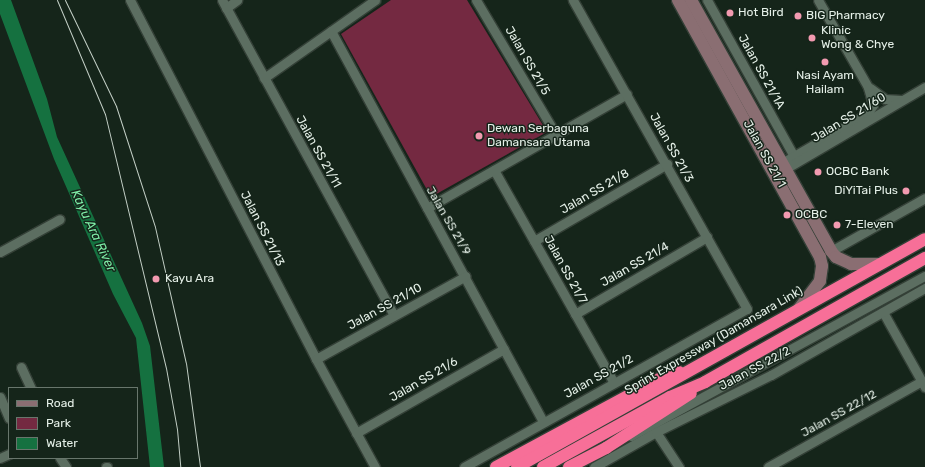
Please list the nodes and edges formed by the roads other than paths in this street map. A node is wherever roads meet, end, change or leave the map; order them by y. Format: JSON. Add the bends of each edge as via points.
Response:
{"nodes":[{"id":1,"x":130,"y":0,"type":"edge"},
{"id":2,"x":237,"y":0,"type":"edge"},
{"id":3,"x":375,"y":0,"type":"edge"},
{"id":4,"x":476,"y":0,"type":"edge"},
{"id":5,"x":573,"y":0,"type":"edge"},
{"id":6,"x":678,"y":0,"type":"edge"},
{"id":7,"x":691,"y":0,"type":"edge"},
{"id":8,"x":707,"y":0,"type":"edge"},
{"id":9,"x":818,"y":0,"type":"edge"},
{"id":10,"x":224,"y":4,"type":"edge"},
{"id":11,"x":331,"y":31,"type":"junction"},
{"id":12,"x":264,"y":78,"type":"junction"},
{"id":13,"x":868,"y":87,"type":"junction"},
{"id":14,"x":925,"y":87,"type":"edge"},
{"id":15,"x":627,"y":94,"type":"junction"},
{"id":16,"x":902,"y":100,"type":"junction"},
{"id":17,"x":556,"y":135,"type":"junction"},
{"id":18,"x":794,"y":156,"type":"junction"},
{"id":19,"x":667,"y":164,"type":"junction"},
{"id":20,"x":784,"y":166,"type":"junction"},
{"id":21,"x":494,"y":170,"type":"junction"},
{"id":22,"x":925,"y":198,"type":"edge"},
{"id":23,"x":427,"y":208,"type":"junction"},
{"id":24,"x":60,"y":219,"type":"dead end"},
{"id":25,"x":707,"y":237,"type":"junction"},
{"id":26,"x":925,"y":239,"type":"edge"},
{"id":27,"x":534,"y":241,"type":"junction"},
{"id":28,"x":831,"y":251,"type":"junction"},
{"id":29,"x":0,"y":252,"type":"edge"},
{"id":30,"x":924,"y":259,"type":"edge"},
{"id":31,"x":878,"y":264,"type":"junction"},
{"id":32,"x":466,"y":276,"type":"junction"},
{"id":33,"x":925,"y":276,"type":"edge"},
{"id":34,"x":925,"y":288,"type":"edge"},
{"id":35,"x":746,"y":308,"type":"joint"},
{"id":36,"x":799,"y":309,"type":"junction"},
{"id":37,"x":883,"y":312,"type":"junction"},
{"id":38,"x":575,"y":314,"type":"junction"},
{"id":39,"x":394,"y":315,"type":"junction"},
{"id":40,"x":504,"y":348,"type":"junction"},
{"id":41,"x":316,"y":359,"type":"junction"},
{"id":42,"x":696,"y":366,"type":"junction"},
{"id":43,"x":21,"y":367,"type":"dead end"},
{"id":44,"x":705,"y":382,"type":"junction"},
{"id":45,"x":614,"y":383,"type":"junction"},
{"id":46,"x":923,"y":384,"type":"edge"},
{"id":47,"x":31,"y":387,"type":"edge"},
{"id":48,"x":668,"y":391,"type":"junction"},
{"id":49,"x":0,"y":397,"type":"edge"},
{"id":50,"x":8,"y":416,"type":"edge"},
{"id":51,"x":543,"y":422,"type":"junction"},
{"id":52,"x":656,"y":432,"type":"junction"},
{"id":53,"x":356,"y":433,"type":"junction"},
{"id":54,"x":606,"y":448,"type":"junction"},
{"id":55,"x":774,"y":466,"type":"edge"},
{"id":56,"x":375,"y":467,"type":"edge"},
{"id":57,"x":464,"y":467,"type":"edge"},
{"id":58,"x":496,"y":467,"type":"edge"},
{"id":59,"x":518,"y":467,"type":"edge"},
{"id":60,"x":543,"y":467,"type":"edge"},
{"id":61,"x":569,"y":467,"type":"edge"},
{"id":62,"x":594,"y":467,"type":"edge"},
{"id":63,"x":679,"y":467,"type":"edge"}],
"edges":[{"from":1,"to":41,"type":"street","name":"Jalan SS 21/13"},
{"from":2,"to":10,"type":"street"},
{"from":3,"to":11,"type":"street"},
{"from":4,"to":17,"type":"street","name":"Jalan SS 21/5"},
{"from":5,"to":15,"type":"street","name":"Jalan SS 21/3"},
{"from":6,"to":36,"type":"street","name":"Jalan SS 21/1","via":[[820,257],[820,281]]},
{"from":7,"to":20,"type":"street","name":"Jalan SS 21/1"},
{"from":8,"to":18,"type":"street","name":"Jalan SS 21/1A"},
{"from":9,"to":13,"type":"street"},
{"from":10,"to":12,"type":"street","name":"Jalan SS 21/11"},
{"from":11,"to":12,"type":"street"},
{"from":11,"to":23,"type":"street","name":"Jalan SS 21/9"},
{"from":12,"to":39,"type":"street","name":"Jalan SS 21/11"},
{"from":13,"to":16,"type":"street","via":[[885,99]]},
{"from":13,"to":18,"type":"street","name":"Jalan SS 21/60","via":[[873,105],[867,114]]},
{"from":14,"to":16,"type":"street","name":"Jalan SS 21/60"},
{"from":15,"to":17,"type":"street"},
{"from":15,"to":19,"type":"street","name":"Jalan SS 21/3"},
{"from":16,"to":20,"type":"street","name":"Jalan SS 21/60","via":[[884,113]]},
{"from":17,"to":21,"type":"street"},
{"from":18,"to":20,"type":"street","name":"Jalan SS 21/60"},
{"from":19,"to":25,"type":"street","name":"Jalan SS 21/3"},
{"from":19,"to":27,"type":"street","name":"Jalan SS 21/8"},
{"from":20,"to":28,"type":"street","name":"Jalan SS 21/1"},
{"from":21,"to":23,"type":"street"},
{"from":21,"to":27,"type":"street","name":"Jalan SS 21/7"},
{"from":22,"to":28,"type":"street"},
{"from":23,"to":32,"type":"street","name":"Jalan SS 21/9"},
{"from":24,"to":29,"type":"street"},
{"from":25,"to":35,"type":"street","name":"Jalan SS 21/3"},
{"from":25,"to":38,"type":"street","name":"Jalan SS 21/4"},
{"from":26,"to":31,"type":"highway","name":"Sprint Expressway (Damansara Link)"},
{"from":27,"to":38,"type":"street","name":"Jalan SS 21/7"},
{"from":28,"to":31,"type":"street","name":"Jalan SS 21/1","via":[[836,257],[851,264]]},
{"from":30,"to":44,"type":"highway","name":"Sprint Expressway (Damansara Link)"},
{"from":31,"to":36,"type":"highway","name":"Sprint Expressway (Damansara Link)"},
{"from":32,"to":39,"type":"street","name":"Jalan SS 21/10"},
{"from":32,"to":40,"type":"street","name":"Jalan SS 21/9"},
{"from":33,"to":54,"type":"street","via":[[649,429]]},
{"from":34,"to":37,"type":"street","name":"Jalan SS 22/2"},
{"from":35,"to":45,"type":"street","name":"Jalan SS 21/2"},
{"from":36,"to":42,"type":"highway","name":"Sprint Expressway (Damansara Link)"},
{"from":37,"to":46,"type":"street"},
{"from":37,"to":52,"type":"street","name":"Jalan SS 22/2","via":[[771,375]]},
{"from":38,"to":45,"type":"street","name":"Jalan SS 21/7"},
{"from":39,"to":41,"type":"street","name":"Jalan SS 21/10"},
{"from":40,"to":51,"type":"street","name":"Jalan SS 21/9"},
{"from":40,"to":53,"type":"street","name":"Jalan SS 21/6"},
{"from":41,"to":53,"type":"street","name":"Jalan SS 21/13"},
{"from":42,"to":48,"type":"highway","name":"Sprint Expressway (Damansara Link)"},
{"from":42,"to":58,"type":"highway","via":[[661,378]]},
{"from":43,"to":47,"type":"street"},
{"from":44,"to":48,"type":"highway","name":"Sprint Expressway (Damansara Link)"},
{"from":44,"to":54,"type":"highway","via":[[675,405]]},
{"from":45,"to":51,"type":"street","name":"Jalan SS 21/2"},
{"from":46,"to":55,"type":"street","name":"Jalan SS 22/12"},
{"from":48,"to":59,"type":"highway","name":"Sprint Expressway (Damansara Link)"},
{"from":48,"to":60,"type":"highway","name":"Sprint Expressway (Damansara Link)"},
{"from":49,"to":50,"type":"street"},
{"from":51,"to":57,"type":"street","name":"Jalan SS 21/2"},
{"from":52,"to":62,"type":"street","name":"Jalan SS 22/2"},
{"from":52,"to":63,"type":"street"},
{"from":53,"to":56,"type":"street","name":"Jalan SS 21/13"},
{"from":54,"to":61,"type":"highway"}]}
